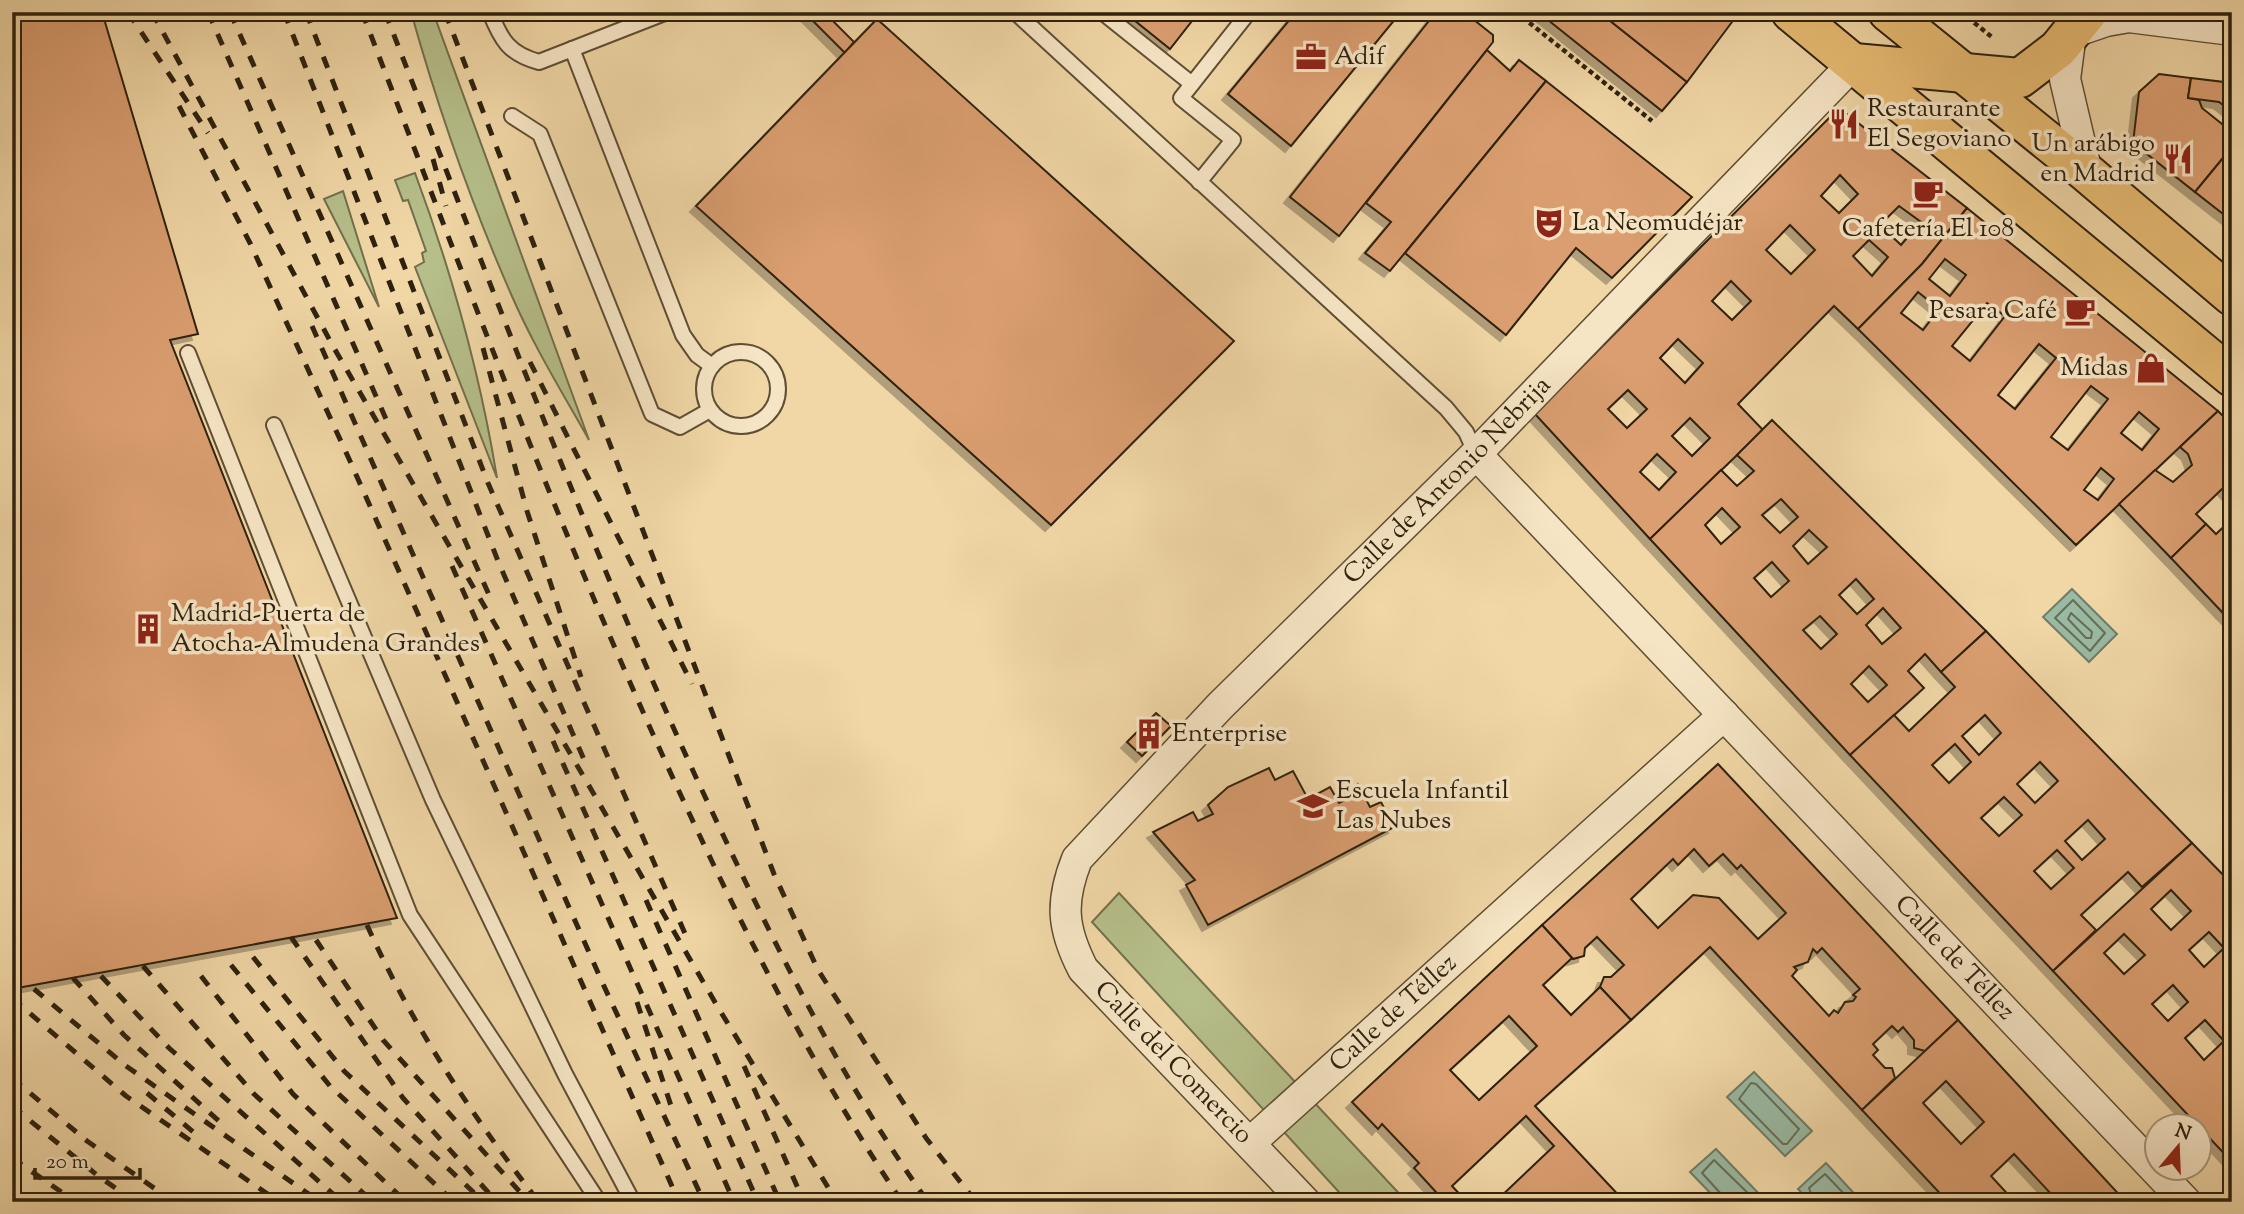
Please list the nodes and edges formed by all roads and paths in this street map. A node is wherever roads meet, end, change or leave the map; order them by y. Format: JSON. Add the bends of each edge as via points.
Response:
{"nodes":[{"id":1,"x":490,"y":12,"type":"edge"},
{"id":2,"x":667,"y":12,"type":"edge"},
{"id":3,"x":1015,"y":12,"type":"edge"},
{"id":4,"x":1102,"y":12,"type":"edge"},
{"id":5,"x":1249,"y":12,"type":"edge"},
{"id":6,"x":1516,"y":12,"type":"edge"},
{"id":7,"x":1791,"y":12,"type":"edge"},
{"id":8,"x":1888,"y":12,"type":"edge"},
{"id":9,"x":1961,"y":12,"type":"edge"},
{"id":10,"x":2080,"y":23,"type":"edge"},
{"id":11,"x":2232,"y":30,"type":"edge"},
{"id":12,"x":2005,"y":39,"type":"dead end"},
{"id":13,"x":572,"y":49,"type":"junction"},
{"id":14,"x":1854,"y":63,"type":"junction"},
{"id":15,"x":1968,"y":75,"type":"junction"},
{"id":16,"x":1192,"y":84,"type":"junction"},
{"id":17,"x":512,"y":116,"type":"dead end"},
{"id":18,"x":1652,"y":121,"type":"dead end"},
{"id":19,"x":2087,"y":173,"type":"junction"},
{"id":20,"x":1199,"y":183,"type":"junction"},
{"id":21,"x":2232,"y":296,"type":"edge"},
{"id":22,"x":188,"y":353,"type":"dead end"},
{"id":23,"x":712,"y":366,"type":"junction"},
{"id":24,"x":2232,"y":377,"type":"edge"},
{"id":25,"x":710,"y":410,"type":"junction"},
{"id":26,"x":274,"y":425,"type":"dead end"},
{"id":27,"x":1476,"y":454,"type":"junction"},
{"id":28,"x":1724,"y":715,"type":"junction"},
{"id":29,"x":1064,"y":911,"type":"joint"},
{"id":30,"x":1251,"y":1142,"type":"junction"},
{"id":31,"x":599,"y":1202,"type":"edge"},
{"id":32,"x":633,"y":1202,"type":"edge"},
{"id":33,"x":1306,"y":1202,"type":"edge"},
{"id":34,"x":2186,"y":1202,"type":"edge"}],
"edges":[{"from":1,"to":13,"type":"lane","via":[[501,41],[519,56],[539,62]]},
{"from":2,"to":13,"type":"lane"},
{"from":3,"to":20,"type":"lane"},
{"from":4,"to":16,"type":"lane"},
{"from":5,"to":16,"type":"lane"},
{"from":6,"to":18,"type":"path"},
{"from":7,"to":14,"type":"main road"},
{"from":8,"to":15,"type":"main road"},
{"from":9,"to":12,"type":"path","via":[[1995,38]]},
{"from":10,"to":11,"type":"street","via":[[2129,17]]},
{"from":10,"to":15,"type":"main road","via":[[2058,49],[2020,78]]},
{"from":10,"to":19,"type":"street","via":[[2065,79]]},
{"from":13,"to":23,"type":"lane","via":[[683,335]]},
{"from":14,"to":15,"type":"main road"},
{"from":14,"to":24,"type":"main road"},
{"from":14,"to":27,"type":"street","name":"Calle de Antonio Nebrija"},
{"from":15,"to":19,"type":"main road"},
{"from":16,"to":20,"type":"lane","via":[[1181,97],[1233,140]]},
{"from":17,"to":25,"type":"lane","via":[[540,134],[652,414],[680,427]]},
{"from":19,"to":21,"type":"main road"},
{"from":20,"to":27,"type":"lane","via":[[1446,408],[1466,432]]},
{"from":22,"to":31,"type":"lane","via":[[410,915]]},
{"from":23,"to":25,"type":"lane","via":[[704,383]]},
{"from":23,"to":25,"type":"lane","via":[[729,354],[751,354],[775,374],[778,394],[770,412],[751,425],[728,424]]},
{"from":26,"to":32,"type":"lane","via":[[433,800],[565,1074]]},
{"from":27,"to":28,"type":"street","name":"Calle de Téllez"},
{"from":27,"to":29,"type":"street","name":"Calle de Antonio Nebrija","via":[[1220,706],[1093,839],[1077,859],[1067,883]]},
{"from":28,"to":30,"type":"street","name":"Calle de Téllez"},
{"from":28,"to":34,"type":"street","name":"Calle de Téllez"},
{"from":29,"to":30,"type":"street","name":"Calle del Comercio","via":[[1069,942],[1083,969]]},
{"from":30,"to":33,"type":"street","name":"Calle del Comercio"}]}
